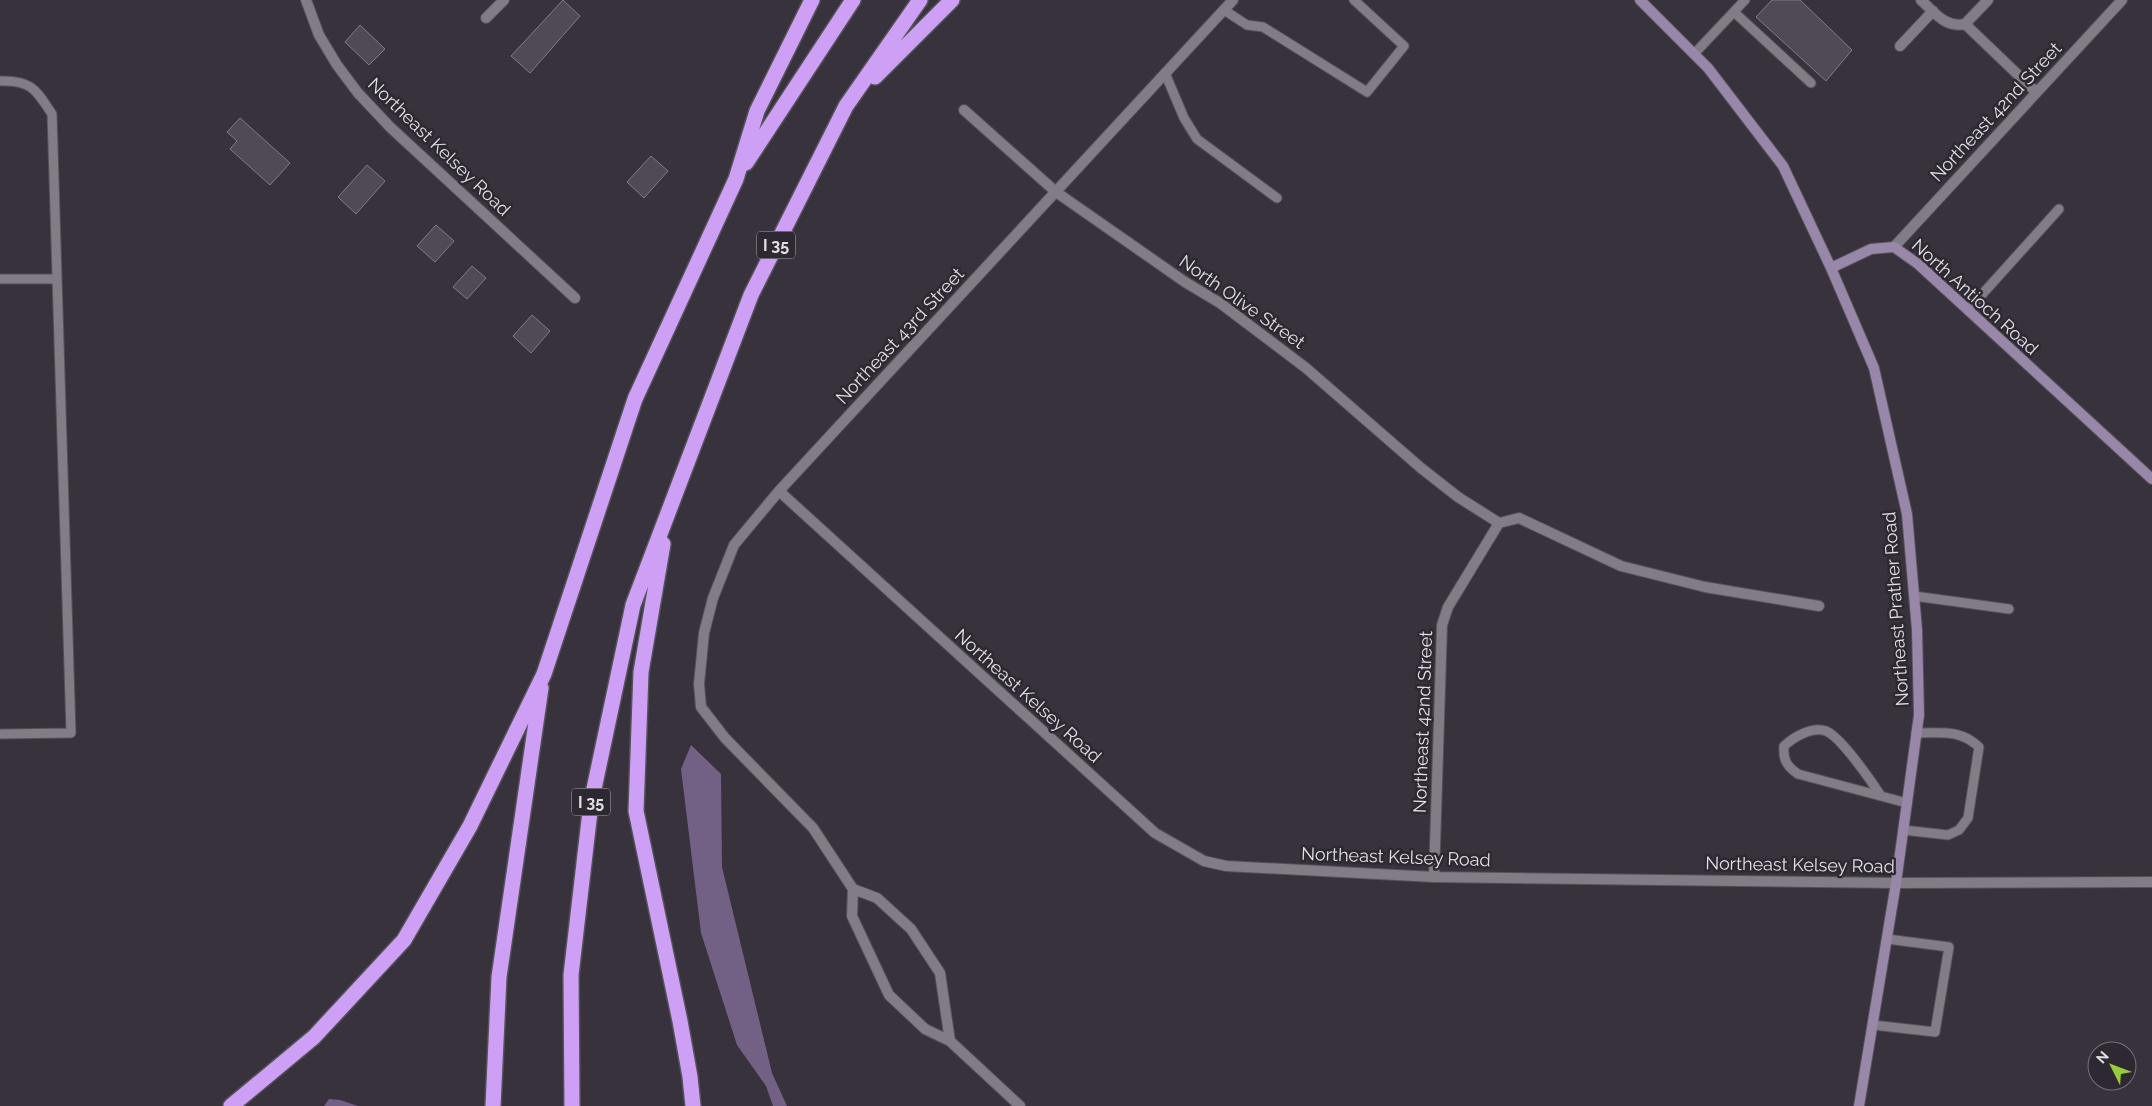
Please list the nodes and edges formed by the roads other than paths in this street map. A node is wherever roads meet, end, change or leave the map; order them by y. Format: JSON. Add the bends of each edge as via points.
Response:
{"nodes":[{"id":1,"x":306,"y":0,"type":"edge"},
{"id":2,"x":504,"y":0,"type":"edge"},
{"id":3,"x":812,"y":0,"type":"edge"},
{"id":4,"x":854,"y":0,"type":"edge"},
{"id":5,"x":920,"y":0,"type":"edge"},
{"id":6,"x":952,"y":0,"type":"edge"},
{"id":7,"x":1233,"y":0,"type":"edge"},
{"id":8,"x":1354,"y":0,"type":"edge"},
{"id":9,"x":1640,"y":0,"type":"edge"},
{"id":10,"x":1745,"y":0,"type":"edge"},
{"id":11,"x":1921,"y":0,"type":"edge"},
{"id":12,"x":1988,"y":0,"type":"edge"},
{"id":13,"x":2122,"y":0,"type":"edge"},
{"id":14,"x":1224,"y":10,"type":"junction"},
{"id":15,"x":1932,"y":11,"type":"junction"},
{"id":16,"x":1734,"y":12,"type":"junction"},
{"id":17,"x":486,"y":18,"type":"dead end"},
{"id":18,"x":1965,"y":24,"type":"junction"},
{"id":19,"x":1900,"y":46,"type":"dead end"},
{"id":20,"x":1694,"y":54,"type":"junction"},
{"id":21,"x":1165,"y":74,"type":"junction"},
{"id":22,"x":0,"y":81,"type":"edge"},
{"id":23,"x":1811,"y":83,"type":"dead end"},
{"id":24,"x":2036,"y":92,"type":"junction"},
{"id":25,"x":846,"y":106,"type":"junction"},
{"id":26,"x":964,"y":110,"type":"dead end"},
{"id":27,"x":736,"y":179,"type":"junction"},
{"id":28,"x":1056,"y":192,"type":"junction"},
{"id":29,"x":1277,"y":198,"type":"dead end"},
{"id":30,"x":2059,"y":210,"type":"dead end"},
{"id":31,"x":1894,"y":247,"type":"junction"},
{"id":32,"x":1831,"y":268,"type":"junction"},
{"id":33,"x":0,"y":279,"type":"edge"},
{"id":34,"x":57,"y":279,"type":"junction"},
{"id":35,"x":575,"y":298,"type":"dead end"},
{"id":36,"x":1968,"y":310,"type":"junction"},
{"id":37,"x":2152,"y":479,"type":"edge"},
{"id":38,"x":779,"y":491,"type":"junction"},
{"id":39,"x":669,"y":508,"type":"junction"},
{"id":40,"x":1499,"y":523,"type":"junction"},
{"id":41,"x":1914,"y":596,"type":"junction"},
{"id":42,"x":1819,"y":606,"type":"dead end"},
{"id":43,"x":2009,"y":609,"type":"dead end"},
{"id":44,"x":544,"y":674,"type":"junction"},
{"id":45,"x":1916,"y":733,"type":"junction"},
{"id":46,"x":0,"y":734,"type":"edge"},
{"id":47,"x":1881,"y":796,"type":"junction"},
{"id":48,"x":1907,"y":803,"type":"junction"},
{"id":49,"x":1903,"y":830,"type":"junction"},
{"id":50,"x":1434,"y":877,"type":"junction"},
{"id":51,"x":2152,"y":882,"type":"edge"},
{"id":52,"x":1896,"y":883,"type":"junction"},
{"id":53,"x":853,"y":889,"type":"junction"},
{"id":54,"x":1887,"y":939,"type":"junction"},
{"id":55,"x":1873,"y":1025,"type":"junction"},
{"id":56,"x":950,"y":1041,"type":"junction"},
{"id":57,"x":231,"y":1106,"type":"edge"},
{"id":58,"x":492,"y":1106,"type":"edge"},
{"id":59,"x":572,"y":1106,"type":"edge"},
{"id":60,"x":693,"y":1106,"type":"edge"},
{"id":61,"x":1020,"y":1106,"type":"edge"},
{"id":62,"x":1859,"y":1106,"type":"edge"}],
"edges":[{"from":1,"to":35,"type":"street","name":"Northeast Kelsey Road","via":[[319,36],[358,93],[390,127]]},
{"from":2,"to":17,"type":"street"},
{"from":3,"to":27,"type":"highway","via":[[757,111]]},
{"from":4,"to":27,"type":"highway"},
{"from":5,"to":25,"type":"highway","number":"I 35"},
{"from":6,"to":25,"type":"highway"},
{"from":7,"to":14,"type":"street","name":"Northeast 43rd Street"},
{"from":8,"to":14,"type":"lane","via":[[1404,46],[1367,92],[1263,27],[1247,25]]},
{"from":9,"to":20,"type":"main road"},
{"from":10,"to":16,"type":"lane"},
{"from":11,"to":15,"type":"street"},
{"from":12,"to":18,"type":"street"},
{"from":13,"to":24,"type":"street","name":"Northeast 42nd Street"},
{"from":14,"to":21,"type":"street","name":"Northeast 43rd Street"},
{"from":15,"to":18,"type":"street","via":[[1946,23],[1955,26]]},
{"from":15,"to":19,"type":"street"},
{"from":16,"to":20,"type":"lane"},
{"from":16,"to":23,"type":"lane"},
{"from":18,"to":24,"type":"street"},
{"from":20,"to":32,"type":"main road","via":[[1783,166]]},
{"from":21,"to":28,"type":"street","name":"Northeast 43rd Street"},
{"from":21,"to":29,"type":"lane","via":[[1184,118],[1198,139]]},
{"from":22,"to":34,"type":"lane","via":[[18,81],[36,90],[52,114]]},
{"from":24,"to":31,"type":"street","name":"Northeast 42nd Street"},
{"from":25,"to":39,"type":"highway","number":"I 35","via":[[751,295]]},
{"from":26,"to":28,"type":"street","name":"North Olive Street"},
{"from":27,"to":44,"type":"highway","via":[[634,399]]},
{"from":28,"to":38,"type":"street","name":"Northeast 43rd Street"},
{"from":28,"to":40,"type":"street","name":"North Olive Street","via":[[1220,303],[1306,368],[1421,468]]},
{"from":30,"to":36,"type":"lane"},
{"from":31,"to":32,"type":"main road","name":"North Antioch Road","via":[[1871,249]]},
{"from":31,"to":36,"type":"main road","name":"North Antioch Road","via":[[1918,264]]},
{"from":32,"to":41,"type":"main road","name":"Northeast Prather Road","via":[[1874,368],[1907,514]]},
{"from":33,"to":34,"type":"lane"},
{"from":34,"to":46,"type":"lane","via":[[71,733]]},
{"from":36,"to":37,"type":"main road","name":"North Antioch Road"},
{"from":38,"to":50,"type":"street","name":"Northeast Kelsey Road","via":[[1155,834],[1185,852],[1226,866]]},
{"from":38,"to":53,"type":"street","name":"Northeast 43rd Street","via":[[734,545],[713,598],[704,633],[700,707],[725,738],[813,828]]},
{"from":39,"to":59,"type":"highway","number":"I 35","via":[[633,605],[590,804],[570,975]]},
{"from":39,"to":60,"type":"highway","via":[[641,672],[636,811],[680,1021]]},
{"from":40,"to":42,"type":"street","via":[[1519,518],[1621,566],[1705,587]]},
{"from":40,"to":50,"type":"street","name":"Northeast 42nd Street","via":[[1448,607],[1442,625]]},
{"from":41,"to":43,"type":"lane"},
{"from":41,"to":45,"type":"main road","name":"Northeast Prather Road","via":[[1919,715]]},
{"from":44,"to":57,"type":"highway","via":[[470,826],[404,940],[314,1037]]},
{"from":44,"to":58,"type":"highway","via":[[499,977]]},
{"from":45,"to":48,"type":"main road","name":"Northeast Prather Road"},
{"from":45,"to":49,"type":"lane","via":[[1953,733],[1968,737],[1979,746],[1968,818],[1959,830],[1948,835]]},
{"from":47,"to":47,"type":"lane","via":[[1798,774],[1783,757],[1784,746],[1795,737],[1826,731],[1836,738]]},
{"from":47,"to":48,"type":"lane"},
{"from":48,"to":49,"type":"main road","name":"Northeast Prather Road"},
{"from":49,"to":52,"type":"main road","name":"Northeast Prather Road"},
{"from":50,"to":52,"type":"street","name":"Northeast Kelsey Road"},
{"from":51,"to":52,"type":"street","name":"Northeast Kelsey Road"},
{"from":52,"to":54,"type":"main road","name":"Northeast Prather Road"},
{"from":53,"to":56,"type":"street","via":[[852,916],[888,995],[926,1029]]},
{"from":53,"to":56,"type":"street","via":[[877,898],[911,929],[940,973]]},
{"from":54,"to":55,"type":"main road","name":"Northeast Prather Road"},
{"from":54,"to":55,"type":"lane","via":[[1949,947],[1935,1032]]},
{"from":55,"to":62,"type":"main road","name":"Northeast Prather Road"},
{"from":56,"to":61,"type":"street"}]}
